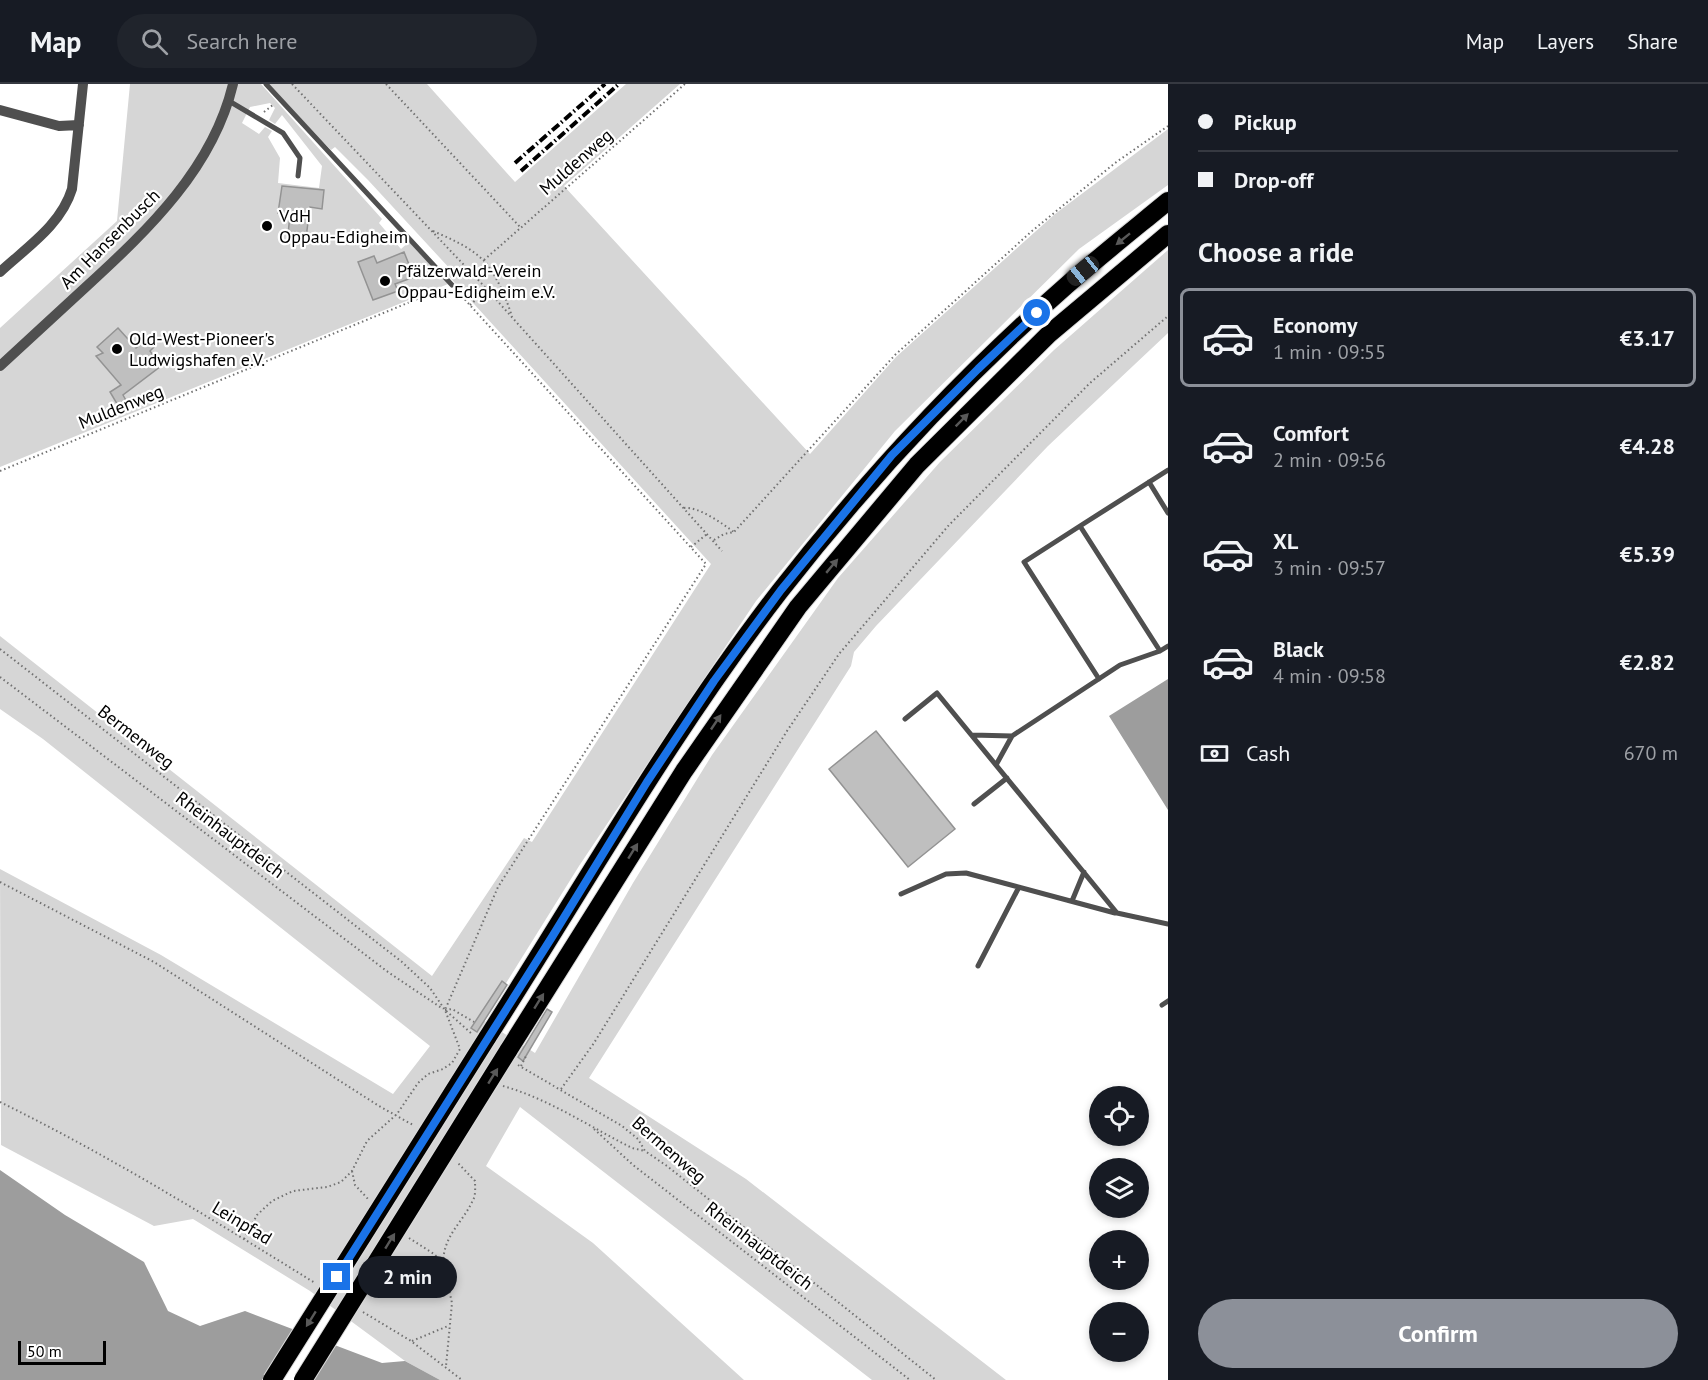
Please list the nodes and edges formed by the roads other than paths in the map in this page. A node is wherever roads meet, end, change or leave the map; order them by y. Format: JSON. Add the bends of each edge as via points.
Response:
{"nodes":[{"id":1,"x":83,"y":84,"type":"edge"},
{"id":2,"x":233,"y":84,"type":"edge"},
{"id":3,"x":266,"y":84,"type":"edge"},
{"id":4,"x":229,"y":101,"type":"junction"},
{"id":5,"x":0,"y":110,"type":"edge"},
{"id":6,"x":79,"y":125,"type":"junction"},
{"id":7,"x":298,"y":176,"type":"dead end"},
{"id":8,"x":1168,"y":201,"type":"edge"},
{"id":9,"x":1168,"y":234,"type":"edge"},
{"id":10,"x":0,"y":272,"type":"edge"},
{"id":11,"x":452,"y":285,"type":"road end"},
{"id":12,"x":0,"y":366,"type":"edge"},
{"id":13,"x":1168,"y":470,"type":"edge"},
{"id":14,"x":1149,"y":482,"type":"junction"},
{"id":15,"x":1168,"y":513,"type":"edge"},
{"id":16,"x":1080,"y":526,"type":"junction"},
{"id":17,"x":1168,"y":646,"type":"edge"},
{"id":18,"x":1160,"y":651,"type":"junction"},
{"id":19,"x":1099,"y":679,"type":"junction"},
{"id":20,"x":905,"y":719,"type":"dead end"},
{"id":21,"x":972,"y":735,"type":"junction"},
{"id":22,"x":1011,"y":736,"type":"junction"},
{"id":23,"x":996,"y":765,"type":"junction"},
{"id":24,"x":1007,"y":778,"type":"junction"},
{"id":25,"x":974,"y":804,"type":"dead end"},
{"id":26,"x":1084,"y":872,"type":"junction"},
{"id":27,"x":1019,"y":887,"type":"junction"},
{"id":28,"x":901,"y":894,"type":"dead end"},
{"id":29,"x":1072,"y":901,"type":"junction"},
{"id":30,"x":1117,"y":913,"type":"junction"},
{"id":31,"x":1168,"y":924,"type":"edge"},
{"id":32,"x":978,"y":966,"type":"dead end"},
{"id":33,"x":1168,"y":1001,"type":"edge"},
{"id":34,"x":1162,"y":1005,"type":"dead end"},
{"id":35,"x":272,"y":1380,"type":"edge"},
{"id":36,"x":303,"y":1380,"type":"edge"}],
"edges":[{"from":1,"to":6,"type":"street"},
{"from":2,"to":4,"type":"street","name":"Am Hansenbusch"},
{"from":3,"to":11,"type":"lane"},
{"from":4,"to":7,"type":"lane","via":[[283,133],[300,158]]},
{"from":4,"to":12,"type":"street","name":"Am Hansenbusch","via":[[199,164],[171,203],[137,240]]},
{"from":5,"to":6,"type":"street","via":[[59,126]]},
{"from":6,"to":10,"type":"street","via":[[68,203],[56,220]]},
{"from":8,"to":35,"type":"highway","one_way":true,"bridge":true,"via":[[1066,285],[892,455],[781,590],[647,782]]},
{"from":36,"to":9,"type":"highway","one_way":true,"bridge":true,"via":[[516,1061],[684,771],[798,607],[917,465],[1049,334]]},
{"from":13,"to":14,"type":"lane"},
{"from":14,"to":15,"type":"lane"},
{"from":14,"to":16,"type":"lane"},
{"from":16,"to":18,"type":"lane"},
{"from":16,"to":19,"type":"lane","via":[[1024,562]]},
{"from":17,"to":18,"type":"lane"},
{"from":18,"to":19,"type":"lane","via":[[1120,665]]},
{"from":19,"to":22,"type":"lane"},
{"from":20,"to":21,"type":"lane","via":[[937,693]]},
{"from":21,"to":22,"type":"lane"},
{"from":21,"to":23,"type":"lane"},
{"from":22,"to":23,"type":"lane"},
{"from":23,"to":24,"type":"lane"},
{"from":24,"to":25,"type":"lane"},
{"from":24,"to":26,"type":"lane"},
{"from":26,"to":29,"type":"lane"},
{"from":26,"to":30,"type":"lane"},
{"from":27,"to":28,"type":"lane","via":[[966,873],[946,874]]},
{"from":27,"to":29,"type":"lane"},
{"from":27,"to":32,"type":"lane"},
{"from":29,"to":30,"type":"lane"},
{"from":30,"to":31,"type":"lane"},
{"from":33,"to":34,"type":"lane"}]}
